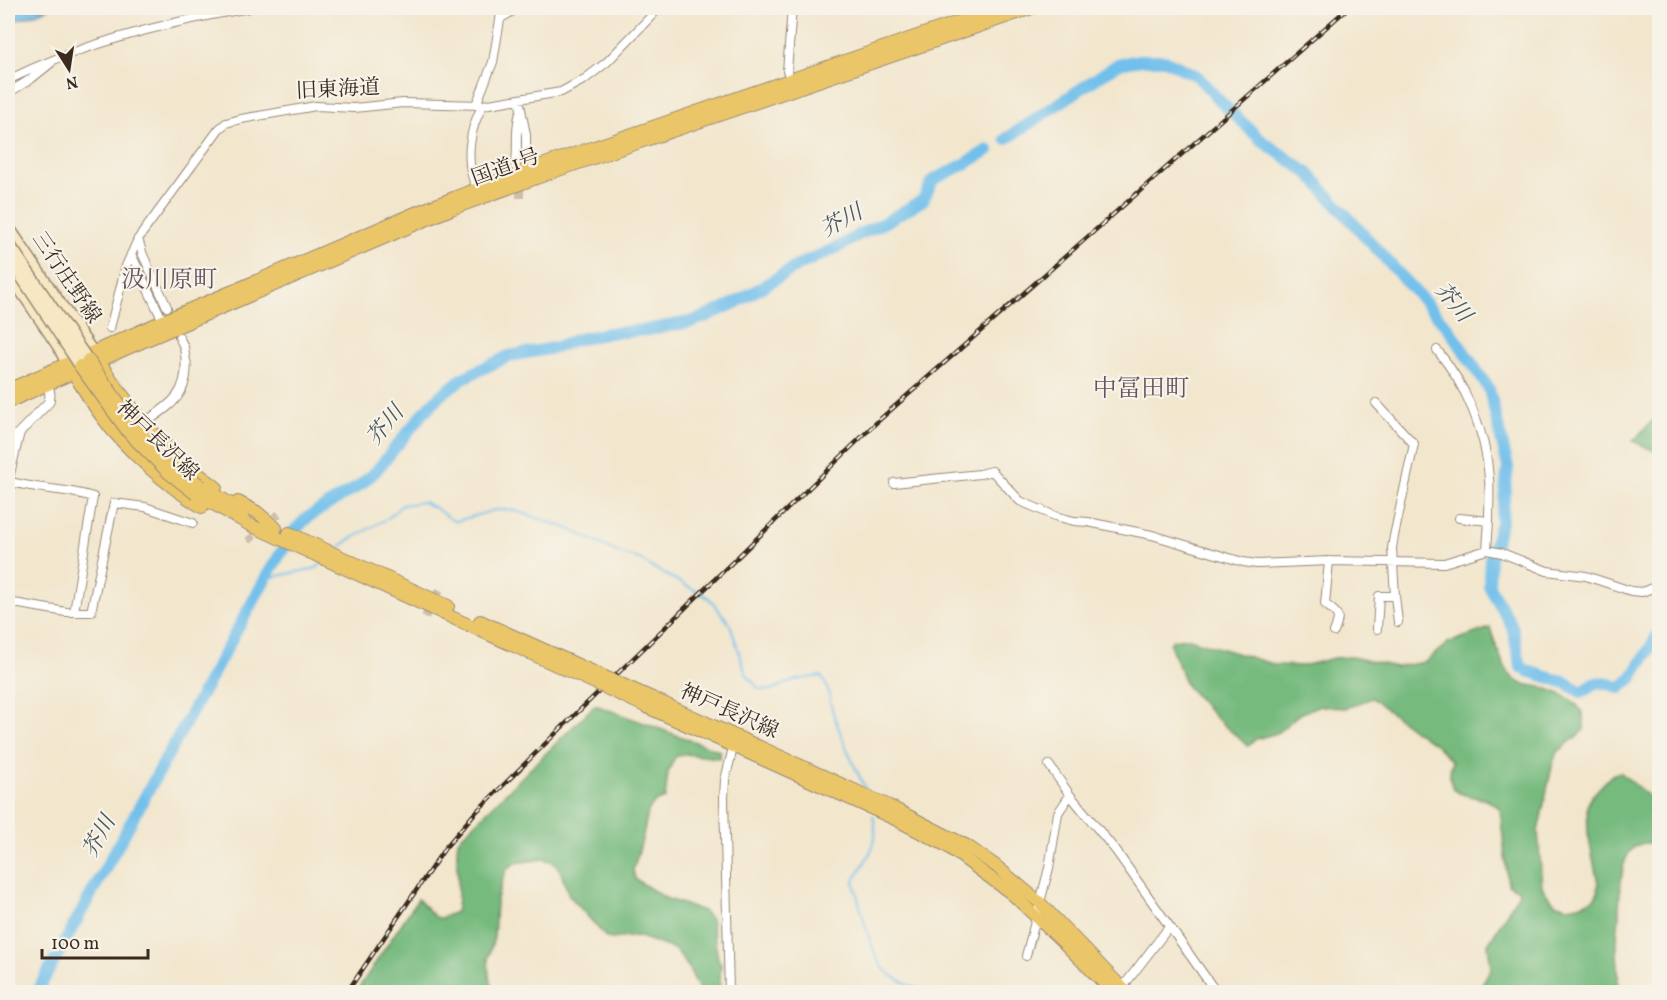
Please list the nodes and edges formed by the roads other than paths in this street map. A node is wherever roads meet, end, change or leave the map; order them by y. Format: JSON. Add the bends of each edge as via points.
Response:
{"nodes":[{"id":1,"x":249,"y":8,"type":"edge"},
{"id":2,"x":502,"y":8,"type":"edge"},
{"id":3,"x":518,"y":8,"type":"edge"},
{"id":4,"x":659,"y":8,"type":"edge"},
{"id":5,"x":792,"y":8,"type":"edge"},
{"id":6,"x":999,"y":8,"type":"edge"},
{"id":7,"x":1032,"y":8,"type":"edge"},
{"id":8,"x":501,"y":18,"type":"junction"},
{"id":9,"x":53,"y":60,"type":"junction"},
{"id":10,"x":8,"y":80,"type":"edge"},
{"id":11,"x":791,"y":80,"type":"junction"},
{"id":12,"x":8,"y":93,"type":"edge"},
{"id":13,"x":519,"y":99,"type":"junction"},
{"id":14,"x":480,"y":105,"type":"junction"},
{"id":15,"x":520,"y":112,"type":"junction"},
{"id":16,"x":520,"y":149,"type":"tunnel mouth"},
{"id":17,"x":531,"y":168,"type":"junction"},
{"id":18,"x":513,"y":175,"type":"junction"},
{"id":19,"x":477,"y":188,"type":"junction"},
{"id":20,"x":8,"y":226,"type":"edge"},
{"id":21,"x":138,"y":239,"type":"junction"},
{"id":22,"x":8,"y":242,"type":"edge"},
{"id":23,"x":131,"y":254,"type":"junction"},
{"id":24,"x":8,"y":257,"type":"edge"},
{"id":25,"x":8,"y":272,"type":"edge"},
{"id":26,"x":167,"y":307,"type":"dead end"},
{"id":27,"x":163,"y":321,"type":"junction"},
{"id":28,"x":110,"y":328,"type":"dead end"},
{"id":29,"x":179,"y":337,"type":"dead end"},
{"id":30,"x":1437,"y":350,"type":"dead end"},
{"id":31,"x":186,"y":362,"type":"joint"},
{"id":32,"x":83,"y":363,"type":"junction"},
{"id":33,"x":48,"y":383,"type":"junction"},
{"id":34,"x":8,"y":390,"type":"edge"},
{"id":35,"x":8,"y":402,"type":"edge"},
{"id":36,"x":1376,"y":403,"type":"dead end"},
{"id":37,"x":144,"y":423,"type":"junction"},
{"id":38,"x":20,"y":432,"type":"junction"},
{"id":39,"x":8,"y":444,"type":"edge"},
{"id":40,"x":8,"y":482,"type":"edge"},
{"id":41,"x":894,"y":483,"type":"dead end"},
{"id":42,"x":198,"y":490,"type":"junction"},
{"id":43,"x":1459,"y":518,"type":"dead end"},
{"id":44,"x":1489,"y":520,"type":"junction"},
{"id":45,"x":193,"y":523,"type":"dead end"},
{"id":46,"x":270,"y":533,"type":"junction"},
{"id":47,"x":1491,"y":551,"type":"junction"},
{"id":48,"x":1329,"y":561,"type":"junction"},
{"id":49,"x":1394,"y":562,"type":"junction"},
{"id":50,"x":1659,"y":585,"type":"edge"},
{"id":51,"x":1395,"y":596,"type":"junction"},
{"id":52,"x":8,"y":602,"type":"edge"},
{"id":53,"x":74,"y":612,"type":"junction"},
{"id":54,"x":1398,"y":622,"type":"dead end"},
{"id":55,"x":1377,"y":629,"type":"dead end"},
{"id":56,"x":1334,"y":632,"type":"dead end"},
{"id":57,"x":735,"y":742,"type":"junction"},
{"id":58,"x":1049,"y":765,"type":"dead end"},
{"id":59,"x":1070,"y":795,"type":"junction"},
{"id":60,"x":923,"y":827,"type":"junction"},
{"id":61,"x":1040,"y":903,"type":"junction"},
{"id":62,"x":1037,"y":917,"type":"junction"},
{"id":63,"x":1169,"y":927,"type":"junction"},
{"id":64,"x":1026,"y":956,"type":"dead end"},
{"id":65,"x":1120,"y":991,"type":"edge"},
{"id":66,"x":729,"y":993,"type":"edge"},
{"id":67,"x":1216,"y":993,"type":"edge"}],
"edges":[{"from":1,"to":9,"type":"street","via":[[146,29]]},
{"from":2,"to":8,"type":"street"},
{"from":3,"to":8,"type":"street"},
{"from":4,"to":13,"type":"street","name":"旧東海道","via":[[607,63],[585,80],[561,92]]},
{"from":5,"to":11,"type":"street","via":[[787,71]]},
{"from":6,"to":11,"type":"main road","name":"国道1号"},
{"from":7,"to":32,"type":"main road","name":"国道1号","via":[[451,209]]},
{"from":8,"to":14,"type":"street"},
{"from":9,"to":10,"type":"street"},
{"from":9,"to":12,"type":"street"},
{"from":11,"to":17,"type":"main road","name":"国道1号"},
{"from":13,"to":14,"type":"street","name":"旧東海道"},
{"from":13,"to":15,"type":"street"},
{"from":14,"to":19,"type":"street","via":[[471,145],[472,175]]},
{"from":14,"to":21,"type":"street","name":"旧東海道","via":[[316,106],[226,123]]},
{"from":15,"to":16,"type":"street"},
{"from":15,"to":17,"type":"street"},
{"from":15,"to":18,"type":"street"},
{"from":17,"to":18,"type":"main road","name":"国道1号"},
{"from":18,"to":19,"type":"main road","name":"国道1号"},
{"from":19,"to":27,"type":"main road","name":"国道1号"},
{"from":20,"to":32,"type":"main road","name":"三行庄野線"},
{"from":21,"to":23,"type":"street","name":"旧東海道"},
{"from":21,"to":26,"type":"street"},
{"from":22,"to":32,"type":"main road","name":"三行庄野線","bridge":true},
{"from":23,"to":27,"type":"street"},
{"from":23,"to":28,"type":"street","name":"旧東海道"},
{"from":24,"to":32,"type":"main road","name":"三行庄野線","bridge":true},
{"from":25,"to":32,"type":"main road","via":[[59,348]]},
{"from":27,"to":32,"type":"main road","name":"国道1号"},
{"from":29,"to":31,"type":"street"},
{"from":30,"to":44,"type":"street","via":[[1464,390],[1478,429],[1489,478]]},
{"from":31,"to":37,"type":"street","via":[[181,392]]},
{"from":32,"to":33,"type":"main road","name":"国道1号"},
{"from":32,"to":34,"type":"main road","name":"国道1号"},
{"from":32,"to":37,"type":"main road","name":"神戸長沢線","via":[[114,386]]},
{"from":32,"to":42,"type":"main road","name":"神戸長沢線","bridge":true,"via":[[129,433],[169,473]]},
{"from":32,"to":42,"type":"main road","name":"神戸長沢線","via":[[104,419],[166,481]]},
{"from":33,"to":35,"type":"main road","name":"国道1号"},
{"from":33,"to":38,"type":"street","via":[[51,395],[47,405]]},
{"from":36,"to":49,"type":"street","via":[[1414,444],[1394,536]]},
{"from":37,"to":42,"type":"main road","name":"神戸長沢線"},
{"from":38,"to":39,"type":"street"},
{"from":38,"to":40,"type":"street"},
{"from":40,"to":53,"type":"street","via":[[93,497]]},
{"from":41,"to":48,"type":"street","via":[[992,471],[1020,501],[1074,521],[1152,535],[1244,562]]},
{"from":42,"to":46,"type":"main road","name":"神戸長沢線","via":[[215,507]]},
{"from":42,"to":46,"type":"main road","name":"神戸長沢線","via":[[257,512]]},
{"from":43,"to":44,"type":"street"},
{"from":44,"to":47,"type":"street"},
{"from":45,"to":53,"type":"street","via":[[145,507],[114,503],[91,612]]},
{"from":46,"to":57,"type":"main road","name":"神戸長沢線","bridge":true},
{"from":47,"to":49,"type":"street","via":[[1444,563]]},
{"from":47,"to":50,"type":"street","via":[[1547,571],[1586,576],[1632,591],[1642,592]]},
{"from":48,"to":49,"type":"street"},
{"from":48,"to":56,"type":"street","via":[[1325,604],[1340,619]]},
{"from":49,"to":51,"type":"street"},
{"from":51,"to":54,"type":"street"},
{"from":51,"to":55,"type":"street","via":[[1379,596]]},
{"from":52,"to":53,"type":"street"},
{"from":57,"to":60,"type":"main road","name":"神戸長沢線"},
{"from":57,"to":66,"type":"street","via":[[724,798]]},
{"from":58,"to":59,"type":"street"},
{"from":59,"to":61,"type":"street","via":[[1058,813]]},
{"from":59,"to":63,"type":"street","via":[[1107,839]]},
{"from":60,"to":61,"type":"main road","name":"神戸長沢線","via":[[967,846]]},
{"from":60,"to":62,"type":"main road","name":"神戸長沢線"},
{"from":61,"to":62,"type":"street"},
{"from":61,"to":65,"type":"main road","name":"神戸長沢線"},
{"from":62,"to":64,"type":"street"},
{"from":62,"to":65,"type":"main road","name":"神戸長沢線"},
{"from":63,"to":65,"type":"street"},
{"from":63,"to":67,"type":"street"}]}
